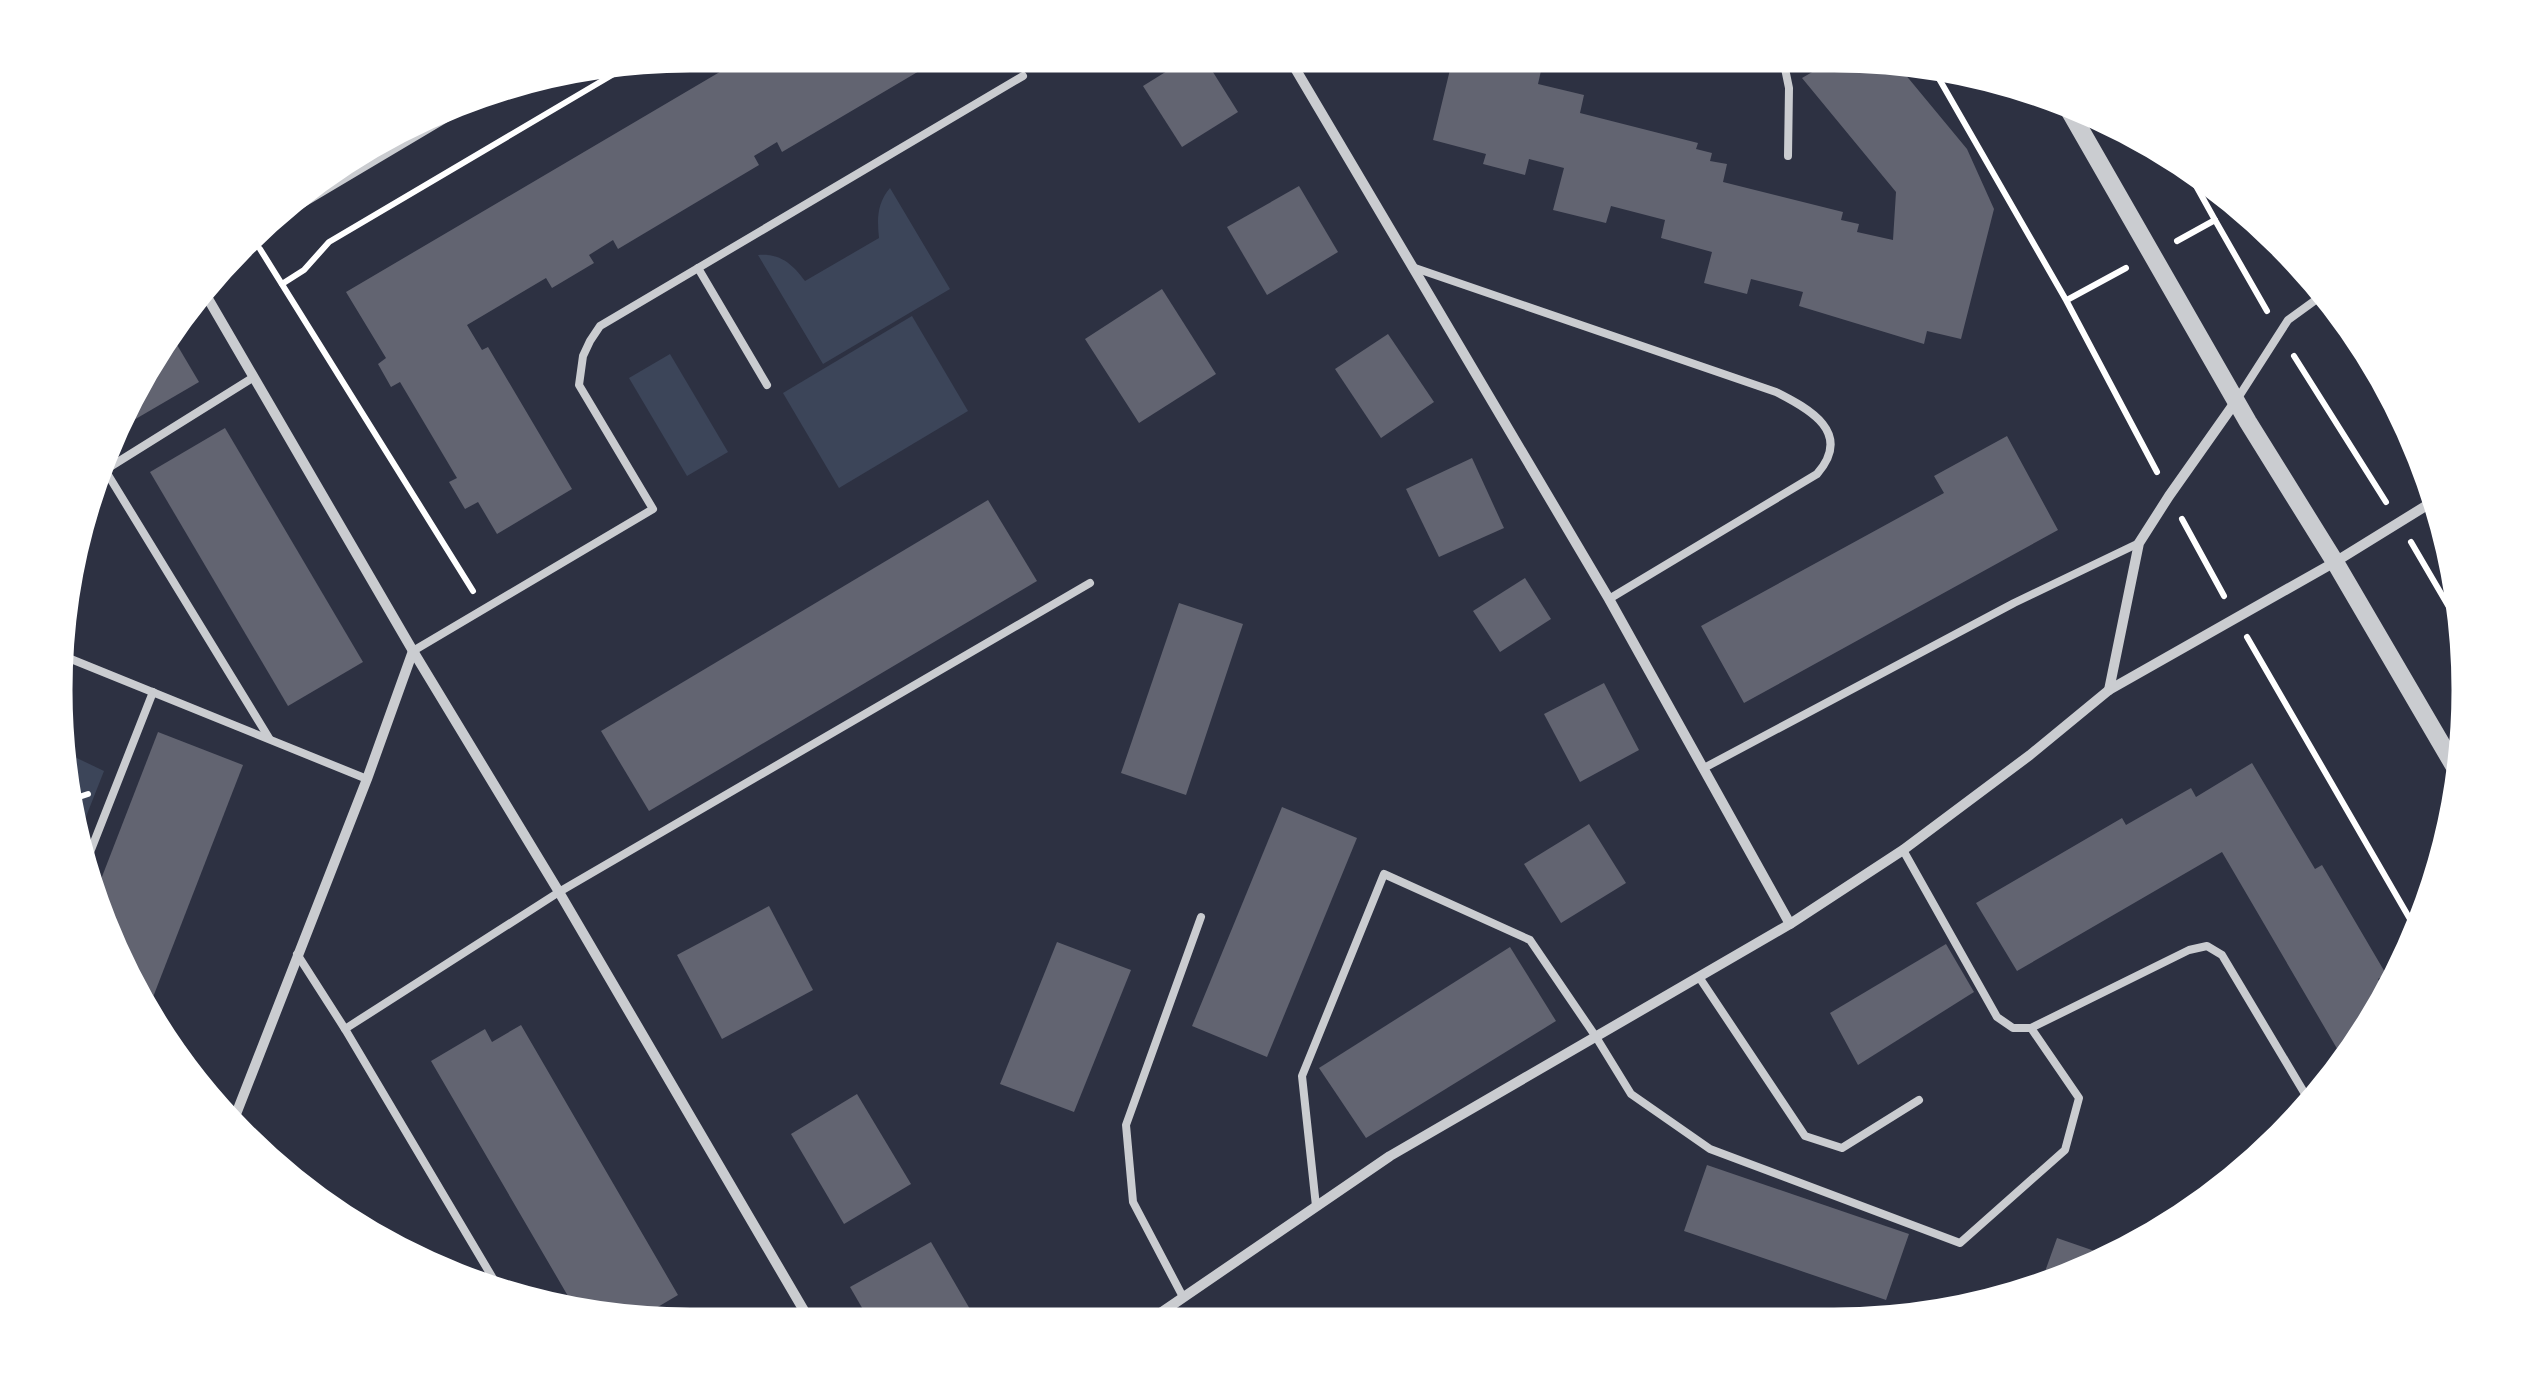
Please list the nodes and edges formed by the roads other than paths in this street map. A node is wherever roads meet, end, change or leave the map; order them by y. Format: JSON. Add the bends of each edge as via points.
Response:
{"nodes":[{"id":1,"x":1296,"y":70,"type":"edge"},
{"id":2,"x":1785,"y":70,"type":"edge"},
{"id":3,"x":1024,"y":76,"type":"dead end"},
{"id":4,"x":2074,"y":118,"type":"edge"},
{"id":5,"x":395,"y":145,"type":"edge"},
{"id":6,"x":1788,"y":156,"type":"dead end"},
{"id":7,"x":344,"y":178,"type":"joint"},
{"id":8,"x":325,"y":189,"type":"edge"},
{"id":9,"x":698,"y":268,"type":"junction"},
{"id":10,"x":1414,"y":268,"type":"junction"},
{"id":11,"x":208,"y":300,"type":"edge"},
{"id":12,"x":2315,"y":300,"type":"edge"},
{"id":13,"x":254,"y":376,"type":"junction"},
{"id":14,"x":767,"y":385,"type":"dead end"},
{"id":15,"x":2236,"y":401,"type":"junction"},
{"id":16,"x":114,"y":460,"type":"edge"},
{"id":17,"x":109,"y":476,"type":"edge"},
{"id":18,"x":2426,"y":506,"type":"edge"},
{"id":19,"x":2139,"y":543,"type":"junction"},
{"id":20,"x":2334,"y":562,"type":"junction"},
{"id":21,"x":1090,"y":582,"type":"dead end"},
{"id":22,"x":1609,"y":600,"type":"junction"},
{"id":23,"x":413,"y":651,"type":"junction"},
{"id":24,"x":71,"y":659,"type":"edge"},
{"id":25,"x":2109,"y":690,"type":"junction"},
{"id":26,"x":152,"y":692,"type":"junction"},
{"id":27,"x":271,"y":740,"type":"junction"},
{"id":28,"x":2450,"y":760,"type":"edge"},
{"id":29,"x":1704,"y":768,"type":"junction"},
{"id":30,"x":367,"y":779,"type":"junction"},
{"id":31,"x":91,"y":850,"type":"edge"},
{"id":32,"x":1903,"y":850,"type":"junction"},
{"id":33,"x":559,"y":892,"type":"junction"},
{"id":34,"x":1201,"y":917,"type":"dead end"},
{"id":35,"x":1790,"y":924,"type":"junction"},
{"id":36,"x":297,"y":954,"type":"junction"},
{"id":37,"x":1699,"y":977,"type":"junction"},
{"id":38,"x":2030,"y":1028,"type":"junction"},
{"id":39,"x":345,"y":1029,"type":"junction"},
{"id":40,"x":1596,"y":1036,"type":"junction"},
{"id":41,"x":2304,"y":1094,"type":"edge"},
{"id":42,"x":1919,"y":1100,"type":"dead end"},
{"id":43,"x":237,"y":1112,"type":"edge"},
{"id":44,"x":1316,"y":1206,"type":"junction"},
{"id":45,"x":492,"y":1277,"type":"edge"},
{"id":46,"x":1182,"y":1298,"type":"junction"},
{"id":47,"x":804,"y":1310,"type":"edge"},
{"id":48,"x":1164,"y":1310,"type":"edge"}],
"edges":[{"from":1,"to":10,"type":"street"},
{"from":2,"to":6,"type":"lane"},
{"from":3,"to":9,"type":"lane"},
{"from":4,"to":15,"type":"street"},
{"from":5,"to":7,"type":"street"},
{"from":7,"to":8,"type":"street"},
{"from":9,"to":14,"type":"lane"},
{"from":9,"to":23,"type":"lane","via":[[600,326],[580,371],[579,385],[652,509]]},
{"from":10,"to":22,"type":"street"},
{"from":10,"to":22,"type":"lane","via":[[1776,392],[1816,415],[1826,430],[1828,461],[1817,474]]},
{"from":11,"to":13,"type":"street"},
{"from":12,"to":15,"type":"lane","via":[[2288,320]]},
{"from":13,"to":16,"type":"lane"},
{"from":13,"to":23,"type":"street"},
{"from":15,"to":19,"type":"street"},
{"from":15,"to":20,"type":"street"},
{"from":17,"to":27,"type":"lane"},
{"from":18,"to":20,"type":"street"},
{"from":19,"to":25,"type":"street"},
{"from":19,"to":29,"type":"lane"},
{"from":20,"to":25,"type":"street"},
{"from":20,"to":28,"type":"street"},
{"from":21,"to":33,"type":"lane"},
{"from":22,"to":29,"type":"street"},
{"from":23,"to":30,"type":"street"},
{"from":23,"to":33,"type":"street"},
{"from":24,"to":26,"type":"lane"},
{"from":25,"to":32,"type":"street"},
{"from":26,"to":27,"type":"lane"},
{"from":26,"to":31,"type":"lane"},
{"from":27,"to":30,"type":"lane"},
{"from":29,"to":35,"type":"street"},
{"from":30,"to":36,"type":"street"},
{"from":32,"to":35,"type":"street"},
{"from":32,"to":38,"type":"lane","via":[[1998,1016],[2013,1028]]},
{"from":33,"to":39,"type":"lane"},
{"from":33,"to":47,"type":"street"},
{"from":34,"to":46,"type":"lane","via":[[1126,1125],[1133,1202]]},
{"from":35,"to":37,"type":"street"},
{"from":36,"to":39,"type":"lane"},
{"from":36,"to":43,"type":"street"},
{"from":37,"to":40,"type":"street"},
{"from":37,"to":42,"type":"lane","via":[[1805,1136],[1842,1148]]},
{"from":38,"to":40,"type":"lane","via":[[2079,1098],[2065,1150],[1960,1243],[1710,1149],[1631,1094]]},
{"from":38,"to":41,"type":"lane","via":[[2207,946],[2222,955]]},
{"from":39,"to":45,"type":"lane"},
{"from":40,"to":44,"type":"street"},
{"from":40,"to":44,"type":"lane","via":[[1530,940],[1384,874],[1302,1076]]},
{"from":44,"to":46,"type":"street"},
{"from":46,"to":48,"type":"street"}]}
